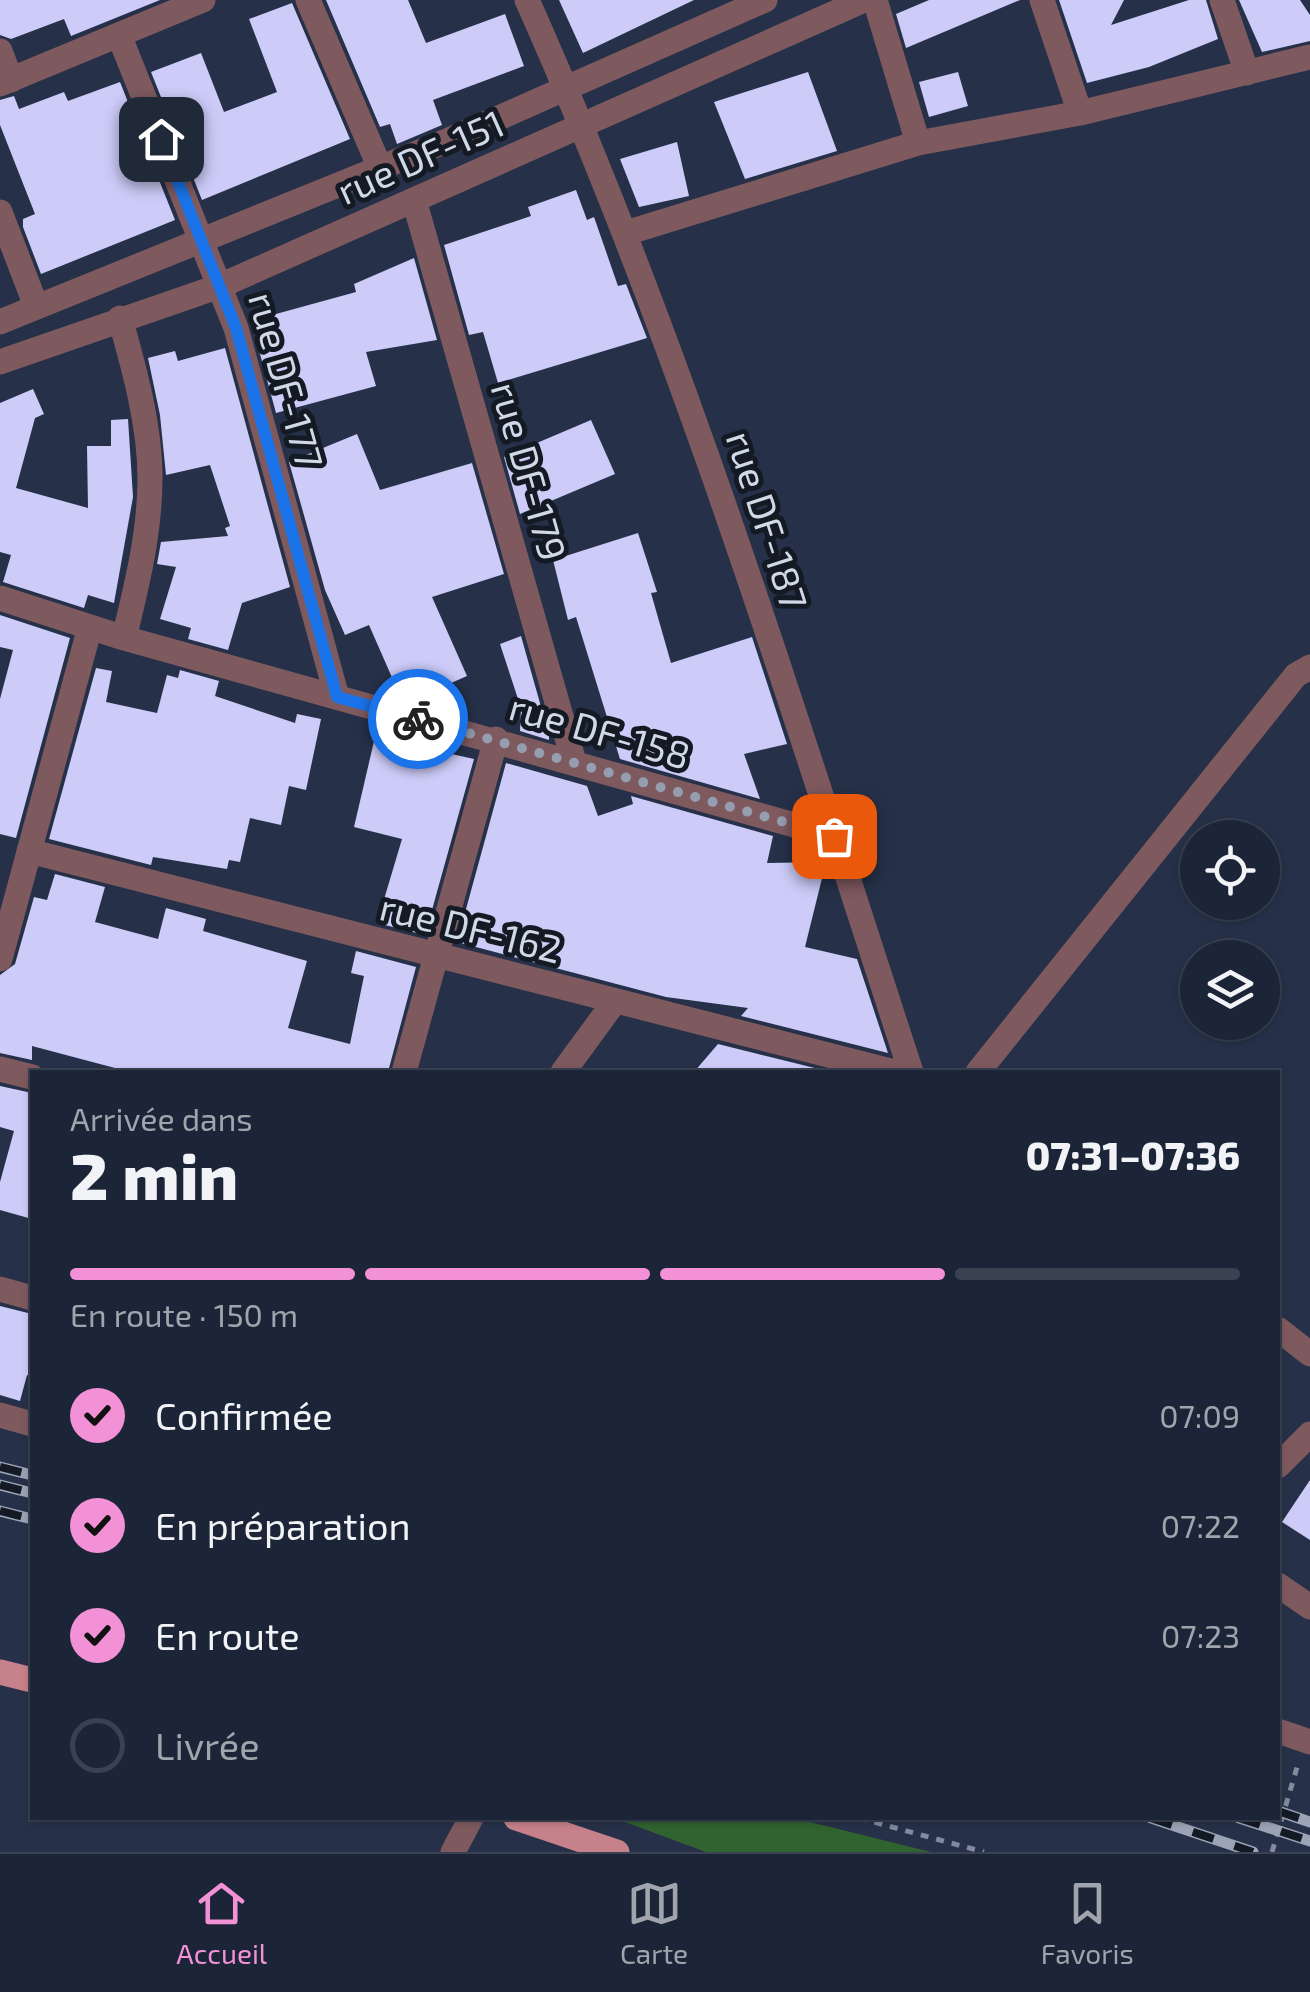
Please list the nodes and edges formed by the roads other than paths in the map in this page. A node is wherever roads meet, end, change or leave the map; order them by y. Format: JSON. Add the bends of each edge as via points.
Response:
{"nodes":[{"id":1,"x":308,"y":0,"type":"edge"},
{"id":2,"x":527,"y":0,"type":"edge"},
{"id":3,"x":765,"y":0,"type":"edge"},
{"id":4,"x":864,"y":0,"type":"edge"},
{"id":5,"x":875,"y":0,"type":"edge"},
{"id":6,"x":1042,"y":0,"type":"edge"},
{"id":7,"x":1222,"y":0,"type":"edge"},
{"id":8,"x":190,"y":2,"type":"edge"},
{"id":9,"x":119,"y":35,"type":"junction"},
{"id":10,"x":0,"y":51,"type":"edge"},
{"id":11,"x":1310,"y":57,"type":"edge"},
{"id":12,"x":1247,"y":73,"type":"junction"},
{"id":13,"x":6,"y":82,"type":"edge"},
{"id":14,"x":566,"y":87,"type":"junction"},
{"id":15,"x":1080,"y":113,"type":"junction"},
{"id":16,"x":582,"y":124,"type":"junction"},
{"id":17,"x":918,"y":143,"type":"junction"},
{"id":18,"x":380,"y":168,"type":"junction"},
{"id":19,"x":414,"y":200,"type":"junction"},
{"id":20,"x":0,"y":212,"type":"edge"},
{"id":21,"x":626,"y":232,"type":"junction"},
{"id":22,"x":203,"y":243,"type":"junction"},
{"id":23,"x":220,"y":286,"type":"junction"},
{"id":24,"x":36,"y":306,"type":"junction"},
{"id":25,"x":120,"y":318,"type":"junction"},
{"id":26,"x":0,"y":322,"type":"edge"},
{"id":27,"x":0,"y":362,"type":"edge"},
{"id":28,"x":0,"y":598,"type":"edge"},
{"id":29,"x":90,"y":627,"type":"junction"},
{"id":30,"x":124,"y":638,"type":"junction"},
{"id":31,"x":1310,"y":667,"type":"edge"},
{"id":32,"x":337,"y":697,"type":"junction"},
{"id":33,"x":496,"y":739,"type":"junction"},
{"id":34,"x":574,"y":762,"type":"junction"},
{"id":35,"x":834,"y":836,"type":"junction"},
{"id":36,"x":29,"y":851,"type":"junction"},
{"id":37,"x":436,"y":958,"type":"junction"},
{"id":38,"x":0,"y":959,"type":"edge"},
{"id":39,"x":614,"y":1001,"type":"junction"},
{"id":40,"x":826,"y":1064,"type":"edge"},
{"id":41,"x":0,"y":1069,"type":"edge"},
{"id":42,"x":405,"y":1070,"type":"edge"},
{"id":43,"x":564,"y":1070,"type":"edge"},
{"id":44,"x":878,"y":1070,"type":"edge"},
{"id":45,"x":910,"y":1070,"type":"edge"},
{"id":46,"x":980,"y":1070,"type":"edge"},
{"id":47,"x":30,"y":1076,"type":"edge"},
{"id":48,"x":0,"y":1289,"type":"edge"},
{"id":49,"x":30,"y":1297,"type":"edge"},
{"id":50,"x":1280,"y":1331,"type":"edge"},
{"id":51,"x":1310,"y":1354,"type":"edge"},
{"id":52,"x":0,"y":1415,"type":"edge"},
{"id":53,"x":30,"y":1423,"type":"edge"},
{"id":54,"x":1310,"y":1434,"type":"edge"},
{"id":55,"x":1280,"y":1464,"type":"edge"},
{"id":56,"x":1280,"y":1586,"type":"edge"},
{"id":57,"x":1310,"y":1607,"type":"edge"},
{"id":58,"x":0,"y":1672,"type":"edge"},
{"id":59,"x":30,"y":1680,"type":"edge"},
{"id":60,"x":1280,"y":1733,"type":"edge"},
{"id":61,"x":1304,"y":1753,"type":"edge"},
{"id":62,"x":470,"y":1820,"type":"edge"},
{"id":63,"x":522,"y":1820,"type":"edge"},
{"id":64,"x":453,"y":1852,"type":"edge"},
{"id":65,"x":616,"y":1852,"type":"edge"}],
"edges":[{"from":1,"to":18,"type":"street"},
{"from":2,"to":14,"type":"street","name":"rue DF-187"},
{"from":3,"to":14,"type":"street","name":"rue DF-151"},
{"from":4,"to":16,"type":"street","name":"rue DF-151"},
{"from":5,"to":17,"type":"street"},
{"from":6,"to":15,"type":"street"},
{"from":7,"to":12,"type":"street"},
{"from":8,"to":9,"type":"street"},
{"from":9,"to":13,"type":"street"},
{"from":9,"to":22,"type":"street","name":"rue DF-177"},
{"from":10,"to":13,"type":"street"},
{"from":11,"to":12,"type":"street"},
{"from":12,"to":15,"type":"street"},
{"from":14,"to":16,"type":"street","name":"rue DF-187"},
{"from":14,"to":18,"type":"street","name":"rue DF-151"},
{"from":15,"to":17,"type":"street"},
{"from":16,"to":19,"type":"street","name":"rue DF-151"},
{"from":16,"to":21,"type":"street","name":"rue DF-187"},
{"from":17,"to":21,"type":"street"},
{"from":18,"to":22,"type":"street","name":"rue DF-151"},
{"from":19,"to":23,"type":"street","name":"rue DF-151"},
{"from":19,"to":34,"type":"street","name":"rue DF-179"},
{"from":20,"to":24,"type":"street"},
{"from":21,"to":35,"type":"street","name":"rue DF-187"},
{"from":22,"to":23,"type":"street","name":"rue DF-177"},
{"from":22,"to":24,"type":"street","name":"rue DF-151"},
{"from":23,"to":25,"type":"street","name":"rue DF-151"},
{"from":23,"to":32,"type":"street","name":"rue DF-177"},
{"from":24,"to":26,"type":"street","name":"rue DF-151"},
{"from":25,"to":27,"type":"street","name":"rue DF-151"},
{"from":25,"to":30,"type":"street","via":[[136,374],[150,476],[143,559]]},
{"from":28,"to":29,"type":"street","name":"rue DF-158"},
{"from":29,"to":30,"type":"street","name":"rue DF-158"},
{"from":29,"to":36,"type":"street"},
{"from":30,"to":32,"type":"street","name":"rue DF-158"},
{"from":31,"to":46,"type":"street","via":[[1296,676]]},
{"from":32,"to":33,"type":"street","name":"rue DF-158"},
{"from":33,"to":34,"type":"street","name":"rue DF-158"},
{"from":33,"to":37,"type":"street"},
{"from":34,"to":35,"type":"street","name":"rue DF-158"},
{"from":35,"to":45,"type":"street","name":"rue DF-187"},
{"from":36,"to":37,"type":"street","name":"rue DF-162"},
{"from":36,"to":38,"type":"street"},
{"from":37,"to":39,"type":"street","name":"rue DF-162"},
{"from":37,"to":42,"type":"street"},
{"from":39,"to":40,"type":"street","name":"rue DF-162"},
{"from":39,"to":43,"type":"street"},
{"from":40,"to":44,"type":"street","name":"rue DF-162"},
{"from":41,"to":47,"type":"street"},
{"from":48,"to":49,"type":"street"},
{"from":50,"to":51,"type":"street"},
{"from":52,"to":53,"type":"street"},
{"from":54,"to":55,"type":"street"},
{"from":56,"to":57,"type":"street"},
{"from":58,"to":59,"type":"main road"},
{"from":60,"to":61,"type":"street"},
{"from":62,"to":64,"type":"street"},
{"from":63,"to":65,"type":"main road"}]}
